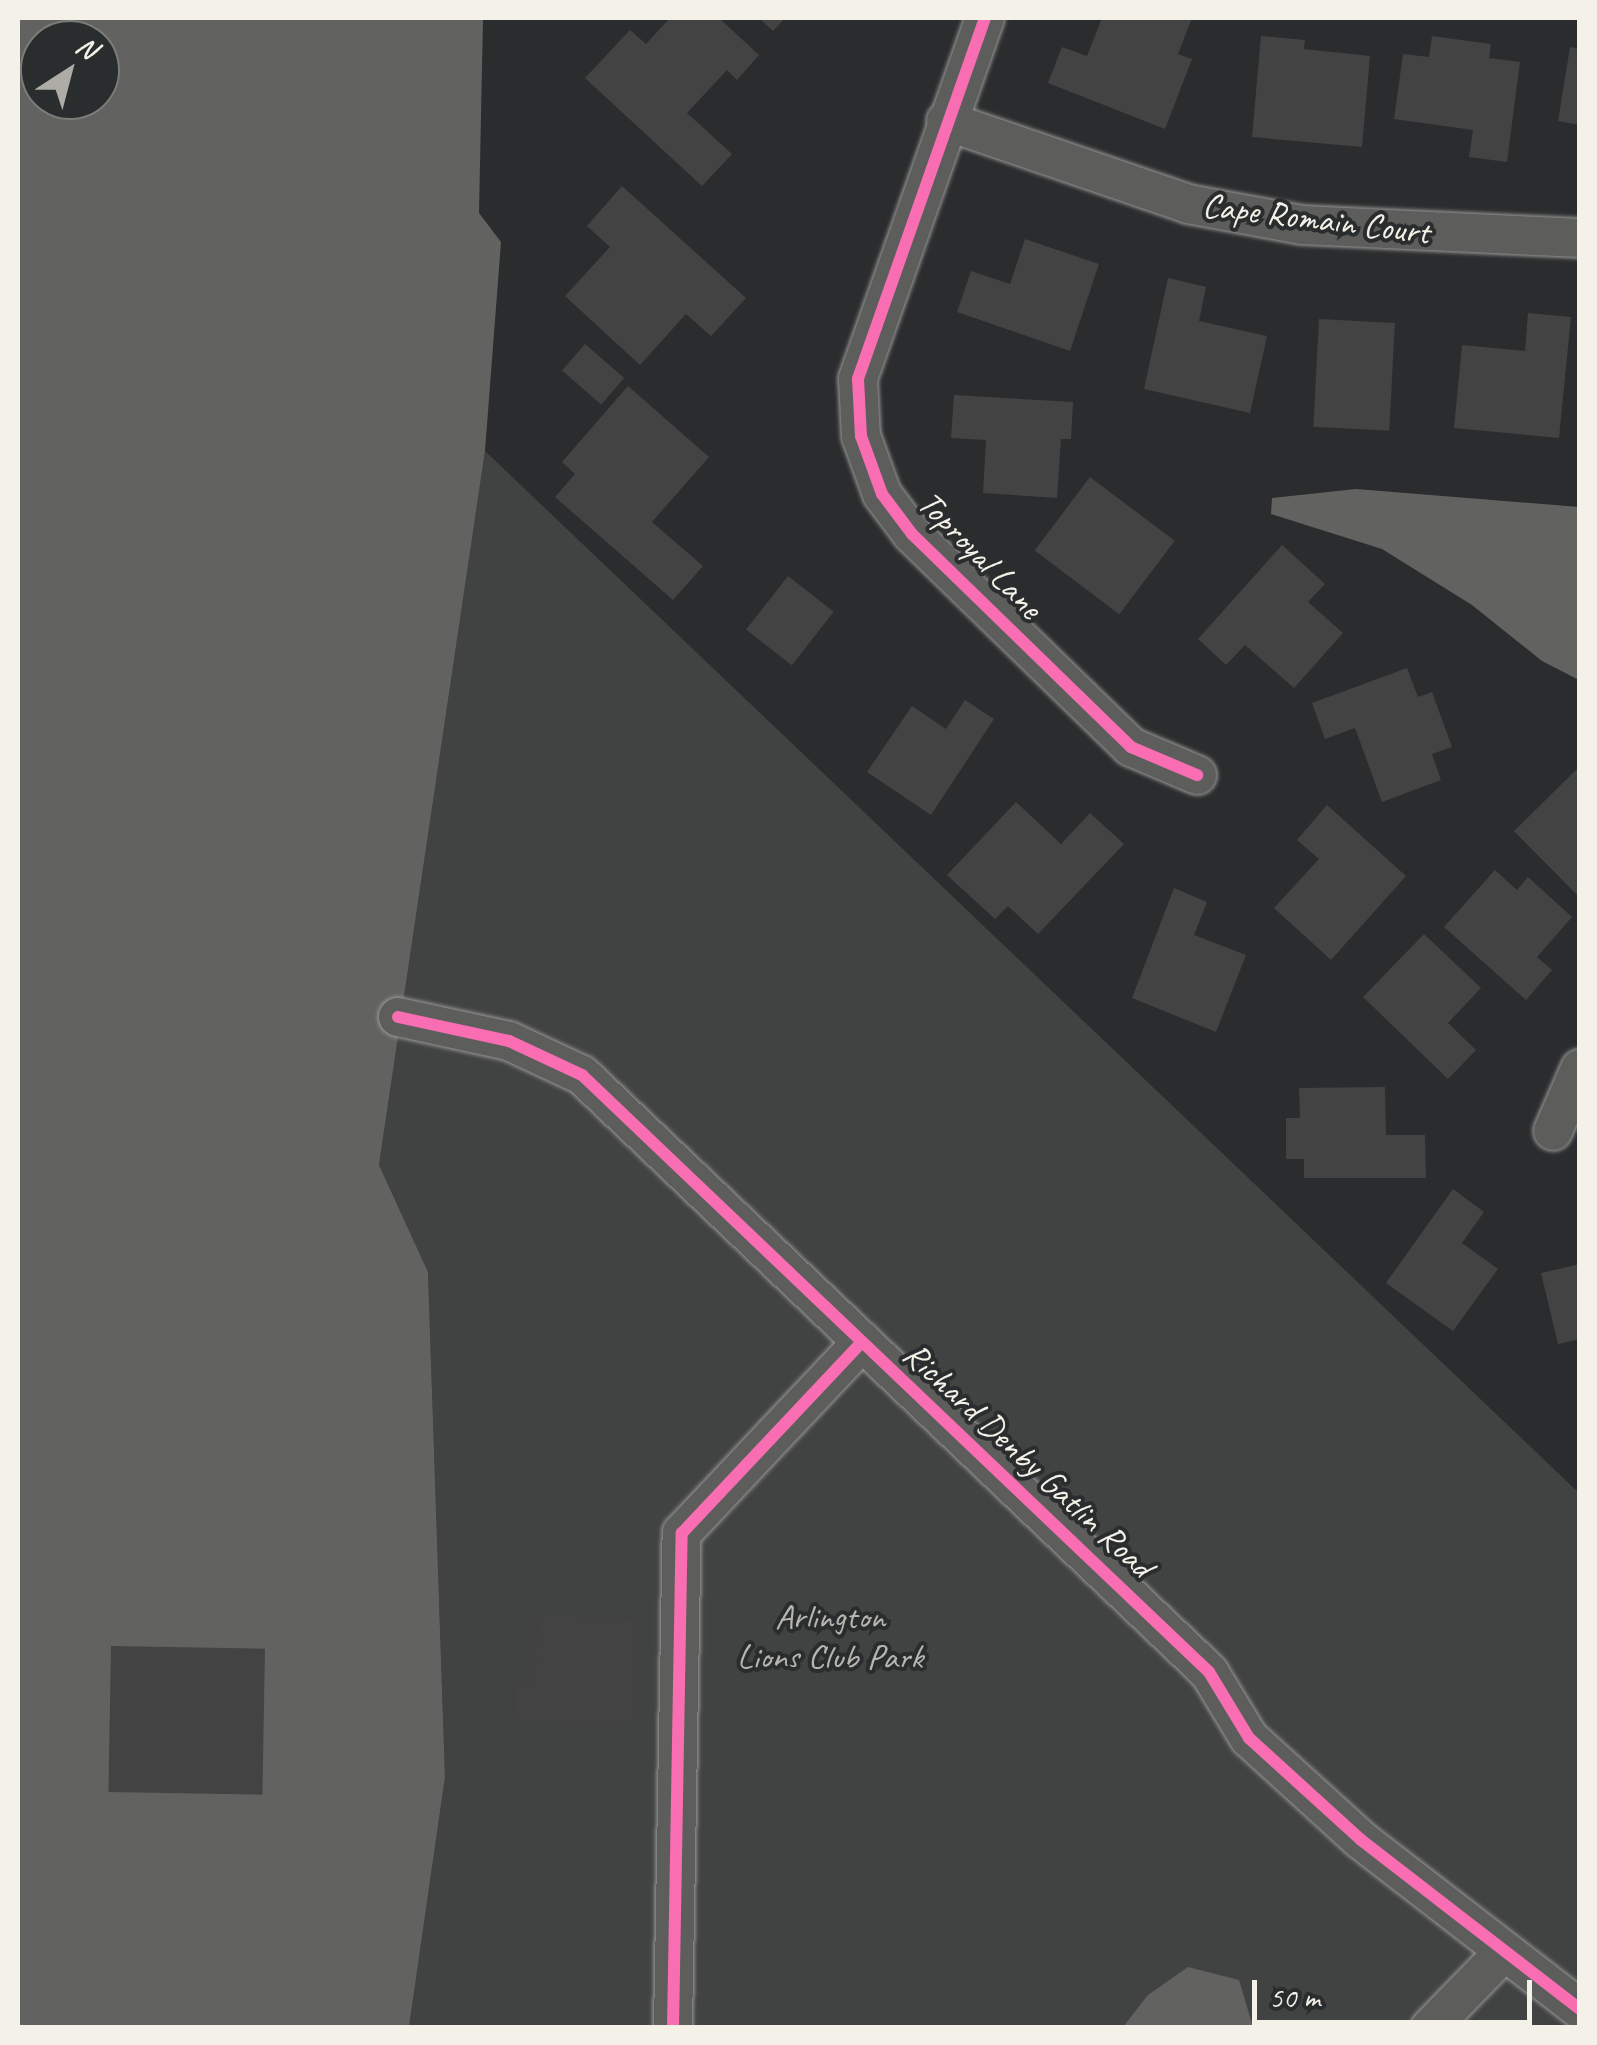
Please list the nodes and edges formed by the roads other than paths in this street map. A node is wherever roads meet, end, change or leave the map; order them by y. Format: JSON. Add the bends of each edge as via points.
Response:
{"nodes":[{"id":1,"x":985,"y":18,"type":"edge"},
{"id":2,"x":946,"y":121,"type":"junction"},
{"id":3,"x":1580,"y":238,"type":"edge"},
{"id":4,"x":1197,"y":775,"type":"dead end"},
{"id":5,"x":398,"y":1017,"type":"dead end"},
{"id":6,"x":1580,"y":1070,"type":"edge"},
{"id":7,"x":1553,"y":1131,"type":"dead end"},
{"id":8,"x":861,"y":1343,"type":"junction"},
{"id":9,"x":1502,"y":1955,"type":"junction"},
{"id":10,"x":1580,"y":2009,"type":"edge"},
{"id":11,"x":673,"y":2028,"type":"edge"},
{"id":12,"x":1430,"y":2028,"type":"edge"}],
"edges":[{"from":1,"to":2,"type":"street","name":"Toproyal Lane"},
{"from":2,"to":3,"type":"street","name":"Cape Romain Court","via":[[1207,208],[1302,225]]},
{"from":2,"to":4,"type":"street","name":"Toproyal Lane","via":[[858,378],[861,436],[882,494],[912,534],[1130,747]]},
{"from":5,"to":8,"type":"street","name":"Richard Denby Gatlin Road","via":[[509,1041],[582,1075]]},
{"from":6,"to":7,"type":"street"},
{"from":8,"to":9,"type":"street","name":"Richard Denby Gatlin Road","via":[[1210,1672],[1249,1738]]},
{"from":8,"to":11,"type":"street","via":[[682,1533]]},
{"from":9,"to":10,"type":"street","name":"Richard Denby Gatlin Road"},
{"from":9,"to":12,"type":"street"}]}
